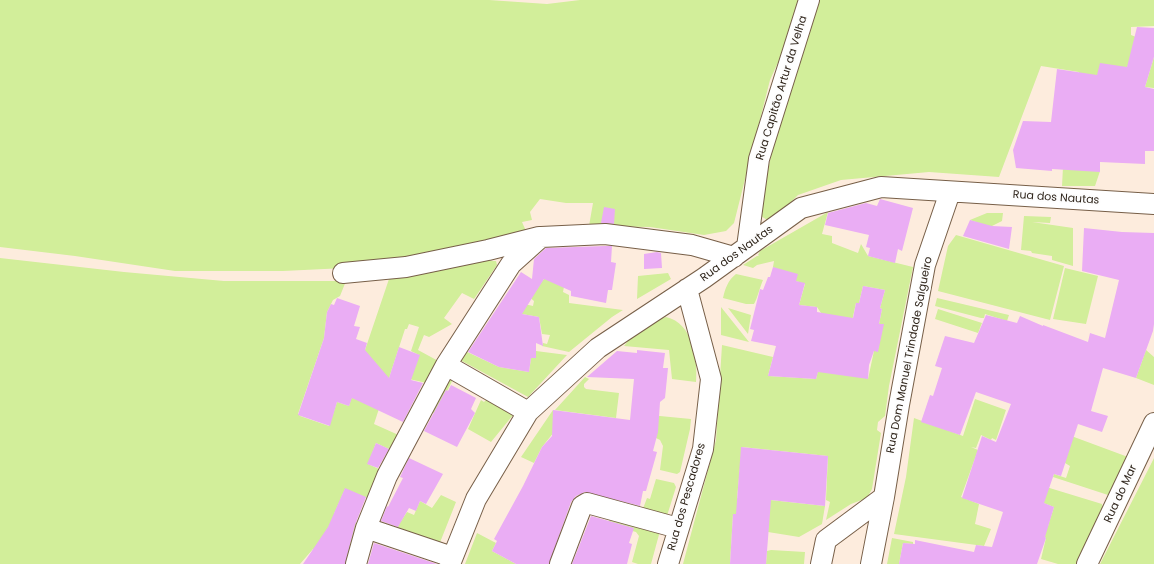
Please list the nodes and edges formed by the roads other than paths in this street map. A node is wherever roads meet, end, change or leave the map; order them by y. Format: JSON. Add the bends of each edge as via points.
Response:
{"nodes":[{"id":1,"x":809,"y":0,"type":"edge"},
{"id":2,"x":950,"y":192,"type":"junction"},
{"id":3,"x":1154,"y":204,"type":"edge"},
{"id":4,"x":541,"y":237,"type":"junction"},
{"id":5,"x":740,"y":252,"type":"junction"},
{"id":6,"x":343,"y":273,"type":"dead end"},
{"id":7,"x":687,"y":290,"type":"junction"},
{"id":8,"x":446,"y":365,"type":"junction"},
{"id":9,"x":528,"y":412,"type":"junction"},
{"id":10,"x":1154,"y":423,"type":"edge"},
{"id":11,"x":884,"y":497,"type":"junction"},
{"id":12,"x":366,"y":528,"type":"junction"},
{"id":13,"x":678,"y":528,"type":"junction"},
{"id":14,"x":451,"y":561,"type":"edge"},
{"id":15,"x":356,"y":564,"type":"edge"},
{"id":16,"x":560,"y":564,"type":"edge"},
{"id":17,"x":668,"y":564,"type":"edge"},
{"id":18,"x":821,"y":564,"type":"edge"},
{"id":19,"x":871,"y":564,"type":"edge"},
{"id":20,"x":1087,"y":564,"type":"edge"}],
"edges":[{"from":1,"to":5,"type":"street","name":"Rua Capitão Artur da Velha","via":[[759,158]]},
{"from":2,"to":3,"type":"street","name":"Rua dos Nautas"},
{"from":2,"to":5,"type":"street","name":"Rua dos Nautas","via":[[881,188],[801,208]]},
{"from":2,"to":11,"type":"street","name":"Rua Dom Manuel Trindade Salgueiro","via":[[925,265]]},
{"from":4,"to":5,"type":"street","via":[[605,234]]},
{"from":4,"to":6,"type":"street","via":[[406,267]]},
{"from":4,"to":8,"type":"street","via":[[511,264]]},
{"from":5,"to":7,"type":"street","name":"Rua dos Nautas"},
{"from":7,"to":9,"type":"street","name":"Rua dos Nautas","via":[[598,348]]},
{"from":7,"to":13,"type":"street","name":"Rua dos Pescadores","via":[[711,379],[703,449]]},
{"from":8,"to":9,"type":"street"},
{"from":8,"to":12,"type":"street","via":[[387,476]]},
{"from":9,"to":14,"type":"street","name":"Rua dos Nautas","via":[[476,499]]},
{"from":10,"to":20,"type":"street","name":"Rua do Mar"},
{"from":11,"to":18,"type":"street","via":[[826,540]]},
{"from":11,"to":19,"type":"street","name":"Rua Dom Manuel Trindade Salgueiro"},
{"from":12,"to":14,"type":"street"},
{"from":12,"to":15,"type":"street"},
{"from":13,"to":16,"type":"street","via":[[587,503],[582,506]]},
{"from":13,"to":17,"type":"street","name":"Rua dos Pescadores"}]}
